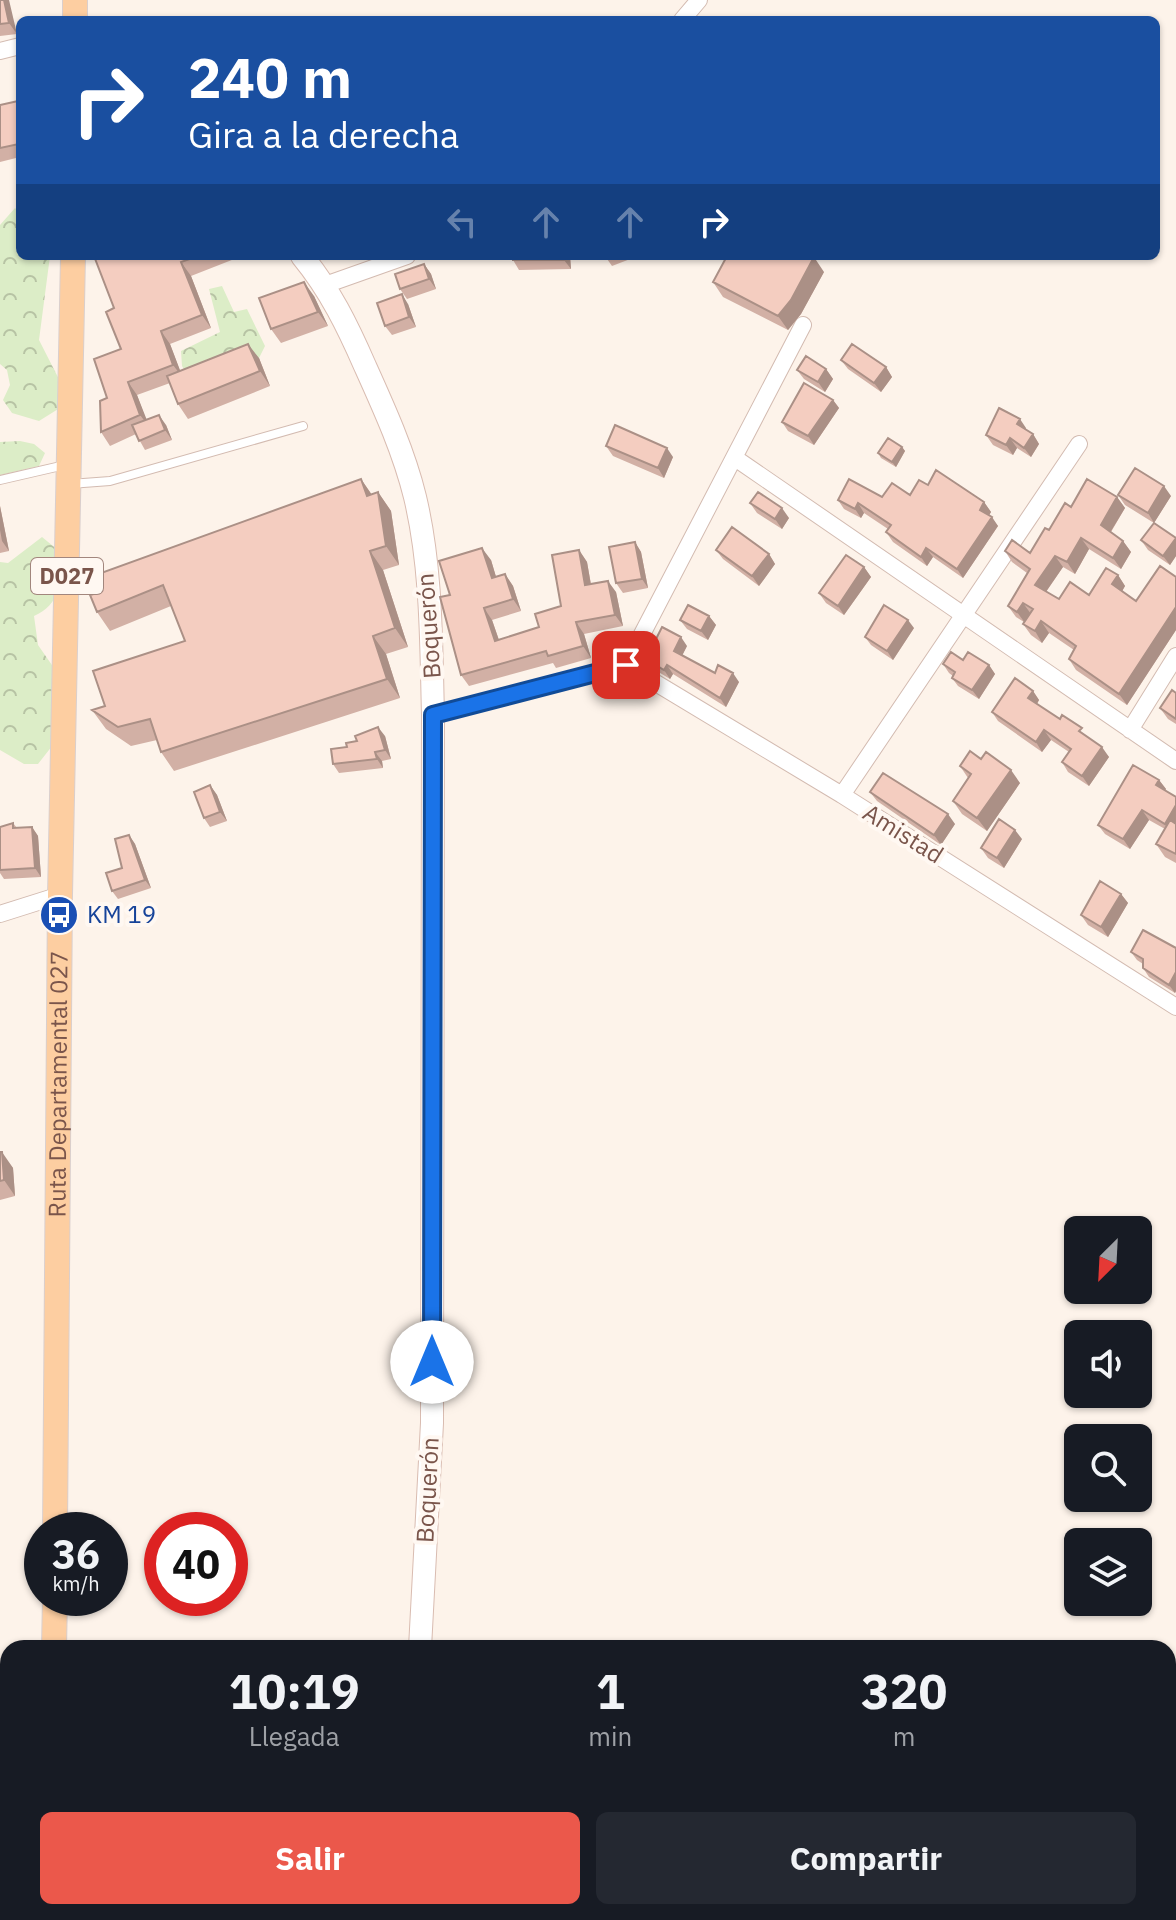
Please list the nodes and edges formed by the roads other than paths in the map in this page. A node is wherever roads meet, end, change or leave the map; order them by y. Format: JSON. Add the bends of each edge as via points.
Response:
{"nodes":[{"id":1,"x":699,"y":0,"type":"edge"},
{"id":2,"x":685,"y":16,"type":"edge"},
{"id":3,"x":73,"y":260,"type":"edge"},
{"id":4,"x":305,"y":260,"type":"edge"},
{"id":5,"x":396,"y":260,"type":"edge"},
{"id":6,"x":325,"y":285,"type":"junction"},
{"id":7,"x":803,"y":325,"type":"dead end"},
{"id":8,"x":303,"y":426,"type":"dead end"},
{"id":9,"x":1079,"y":444,"type":"dead end"},
{"id":10,"x":735,"y":458,"type":"junction"},
{"id":11,"x":69,"y":474,"type":"junction"},
{"id":12,"x":0,"y":480,"type":"edge"},
{"id":13,"x":964,"y":614,"type":"junction"},
{"id":14,"x":1176,"y":656,"type":"edge"},
{"id":15,"x":626,"y":665,"type":"junction"},
{"id":16,"x":433,"y":715,"type":"junction"},
{"id":17,"x":1130,"y":730,"type":"junction"},
{"id":18,"x":1176,"y":761,"type":"edge"},
{"id":19,"x":842,"y":795,"type":"junction"},
{"id":20,"x":60,"y":895,"type":"junction"},
{"id":21,"x":0,"y":914,"type":"edge"},
{"id":22,"x":1176,"y":1007,"type":"edge"},
{"id":23,"x":55,"y":1512,"type":"edge"},
{"id":24,"x":55,"y":1616,"type":"edge"},
{"id":25,"x":54,"y":1640,"type":"edge"},
{"id":26,"x":420,"y":1640,"type":"edge"}],
"edges":[{"from":1,"to":2,"type":"street"},
{"from":3,"to":11,"type":"main road","name":"Ruta Departamental 027","number":"D027"},
{"from":4,"to":6,"type":"street","name":"Boquerón"},
{"from":5,"to":6,"type":"street"},
{"from":6,"to":16,"type":"street","name":"Boquerón","via":[[379,396],[415,497],[430,618]]},
{"from":7,"to":10,"type":"street"},
{"from":8,"to":11,"type":"lane","via":[[110,481]]},
{"from":9,"to":13,"type":"street"},
{"from":10,"to":13,"type":"street"},
{"from":10,"to":15,"type":"street"},
{"from":11,"to":12,"type":"lane"},
{"from":11,"to":20,"type":"main road","name":"Ruta Departamental 027","number":"D027"},
{"from":13,"to":17,"type":"street"},
{"from":13,"to":19,"type":"street"},
{"from":14,"to":17,"type":"street"},
{"from":15,"to":16,"type":"street"},
{"from":15,"to":19,"type":"street","name":"Amistad"},
{"from":16,"to":26,"type":"street","name":"Boquerón","via":[[432,1423]]},
{"from":17,"to":18,"type":"street"},
{"from":19,"to":22,"type":"street","name":"Amistad"},
{"from":20,"to":21,"type":"street"},
{"from":20,"to":23,"type":"main road","name":"Ruta Departamental 027","number":"D027"},
{"from":24,"to":25,"type":"main road"}]}
